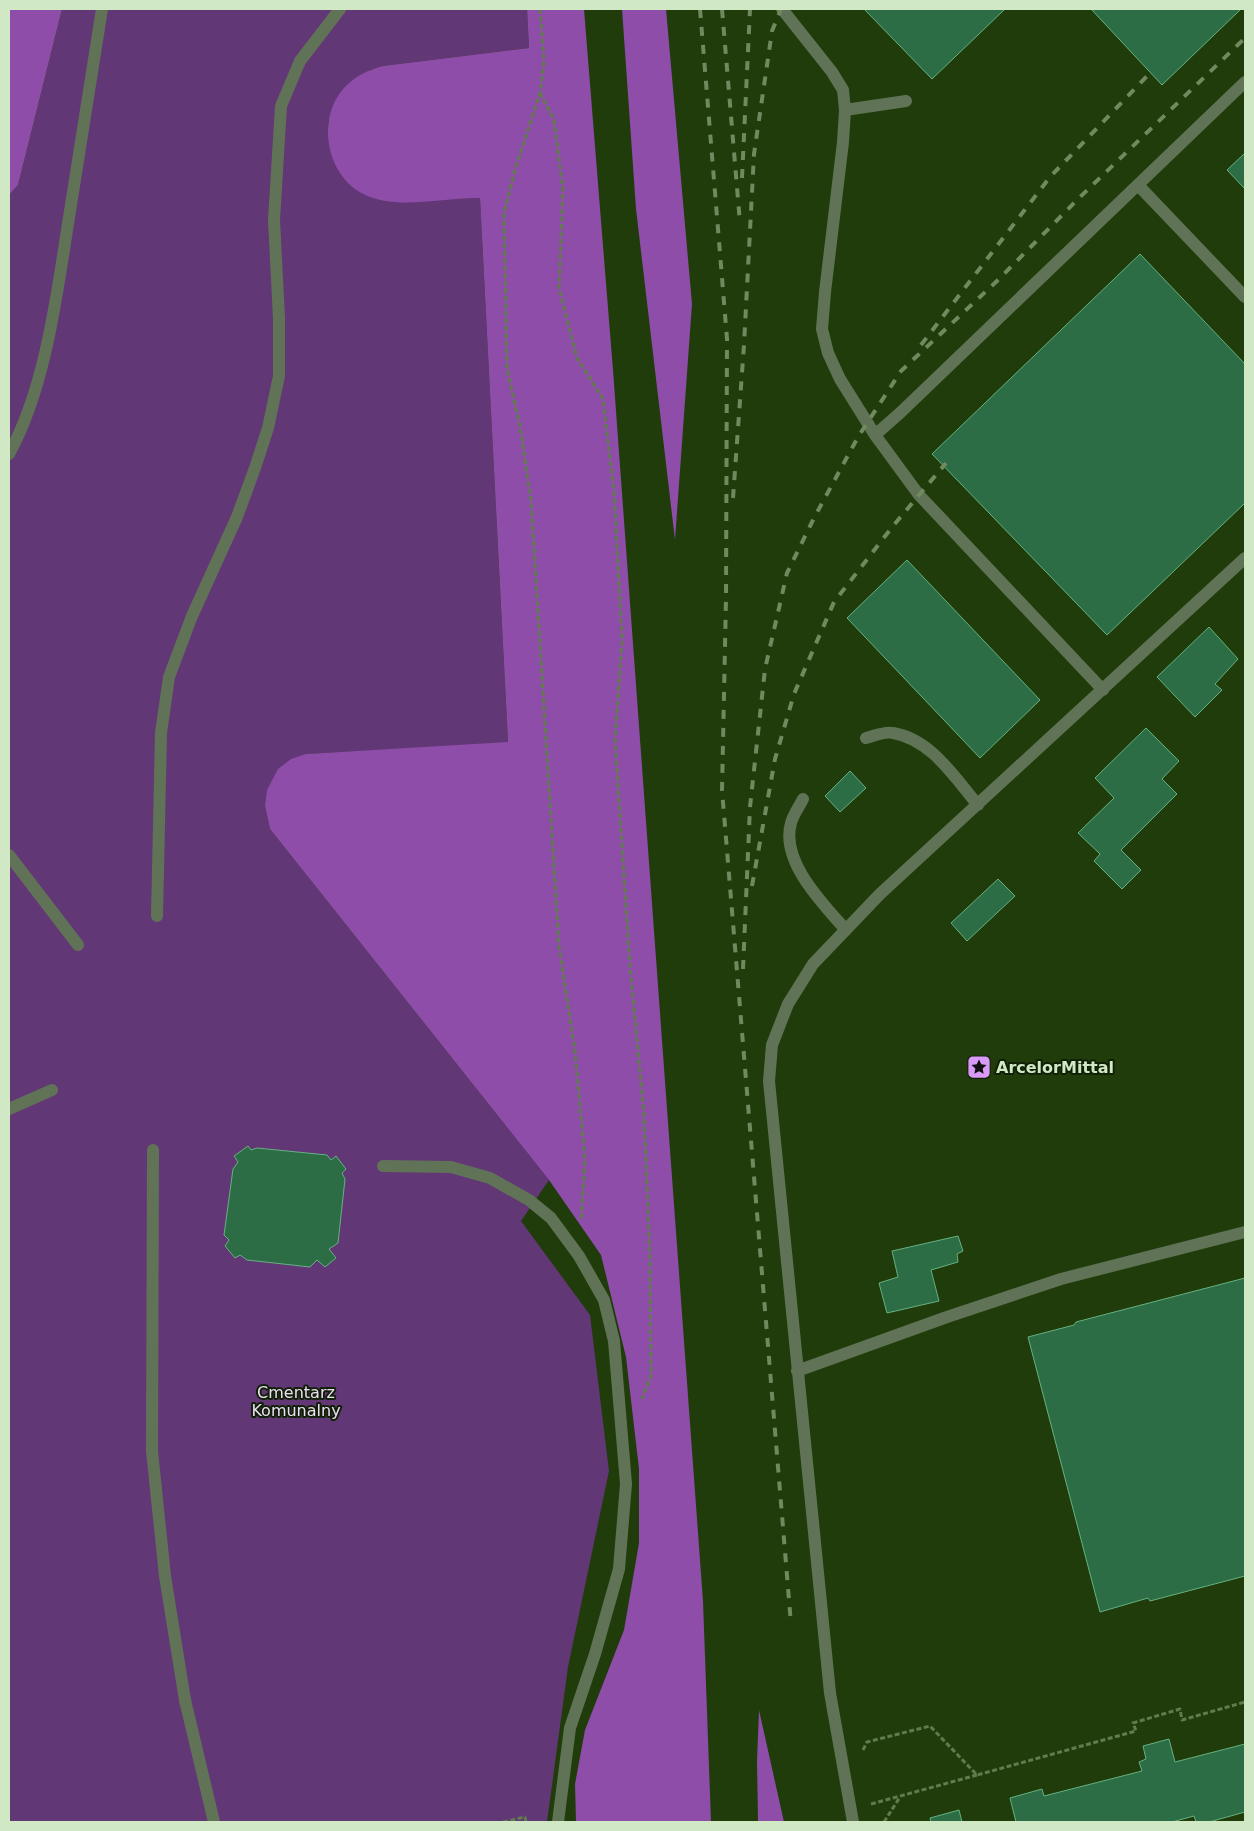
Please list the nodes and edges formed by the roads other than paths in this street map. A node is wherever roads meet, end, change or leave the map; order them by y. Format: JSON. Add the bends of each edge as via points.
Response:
{"nodes":[{"id":1,"x":102,"y":9,"type":"edge"},
{"id":2,"x":340,"y":9,"type":"edge"},
{"id":3,"x":782,"y":9,"type":"edge"},
{"id":4,"x":1245,"y":82,"type":"edge"},
{"id":5,"x":906,"y":100,"type":"dead end"},
{"id":6,"x":845,"y":110,"type":"junction"},
{"id":7,"x":1138,"y":185,"type":"junction"},
{"id":8,"x":1245,"y":297,"type":"edge"},
{"id":9,"x":874,"y":435,"type":"junction"},
{"id":10,"x":9,"y":454,"type":"edge"},
{"id":11,"x":1245,"y":558,"type":"edge"},
{"id":12,"x":1103,"y":690,"type":"junction"},
{"id":13,"x":866,"y":738,"type":"dead end"},
{"id":14,"x":803,"y":799,"type":"dead end"},
{"id":15,"x":978,"y":805,"type":"junction"},
{"id":16,"x":9,"y":855,"type":"edge"},
{"id":17,"x":157,"y":916,"type":"dead end"},
{"id":18,"x":846,"y":930,"type":"junction"},
{"id":19,"x":78,"y":945,"type":"dead end"},
{"id":20,"x":52,"y":1090,"type":"dead end"},
{"id":21,"x":9,"y":1109,"type":"edge"},
{"id":22,"x":153,"y":1150,"type":"dead end"},
{"id":23,"x":382,"y":1166,"type":"dead end"},
{"id":24,"x":1245,"y":1232,"type":"edge"},
{"id":25,"x":797,"y":1371,"type":"junction"},
{"id":26,"x":214,"y":1822,"type":"edge"},
{"id":27,"x":558,"y":1822,"type":"edge"},
{"id":28,"x":853,"y":1822,"type":"edge"}],
"edges":[{"from":1,"to":10,"type":"street","via":[[57,293],[36,385]]},
{"from":2,"to":17,"type":"street","via":[[300,61],[281,106],[274,220],[279,376],[255,468],[169,677],[161,733]]},
{"from":3,"to":6,"type":"street","via":[[832,72],[843,90]]},
{"from":4,"to":7,"type":"street"},
{"from":5,"to":6,"type":"street"},
{"from":6,"to":9,"type":"street","via":[[822,329],[840,379]]},
{"from":7,"to":8,"type":"street"},
{"from":7,"to":9,"type":"street"},
{"from":9,"to":12,"type":"street","via":[[919,495]]},
{"from":11,"to":12,"type":"street"},
{"from":12,"to":15,"type":"street"},
{"from":13,"to":15,"type":"street","via":[[891,732],[915,739],[941,761]]},
{"from":14,"to":18,"type":"street","via":[[791,824],[790,848],[800,872]]},
{"from":15,"to":18,"type":"street","via":[[880,894]]},
{"from":16,"to":19,"type":"street"},
{"from":18,"to":25,"type":"street","via":[[813,964],[788,1004],[772,1045],[769,1081]]},
{"from":20,"to":21,"type":"street"},
{"from":22,"to":26,"type":"street","via":[[152,1451],[165,1576],[185,1700]]},
{"from":23,"to":27,"type":"street","via":[[451,1167],[490,1178],[529,1200],[551,1218],[579,1256],[604,1300],[614,1341],[626,1484],[619,1569],[570,1728]]},
{"from":24,"to":25,"type":"street","via":[[1061,1279]]},
{"from":25,"to":28,"type":"street","via":[[830,1693]]}]}
